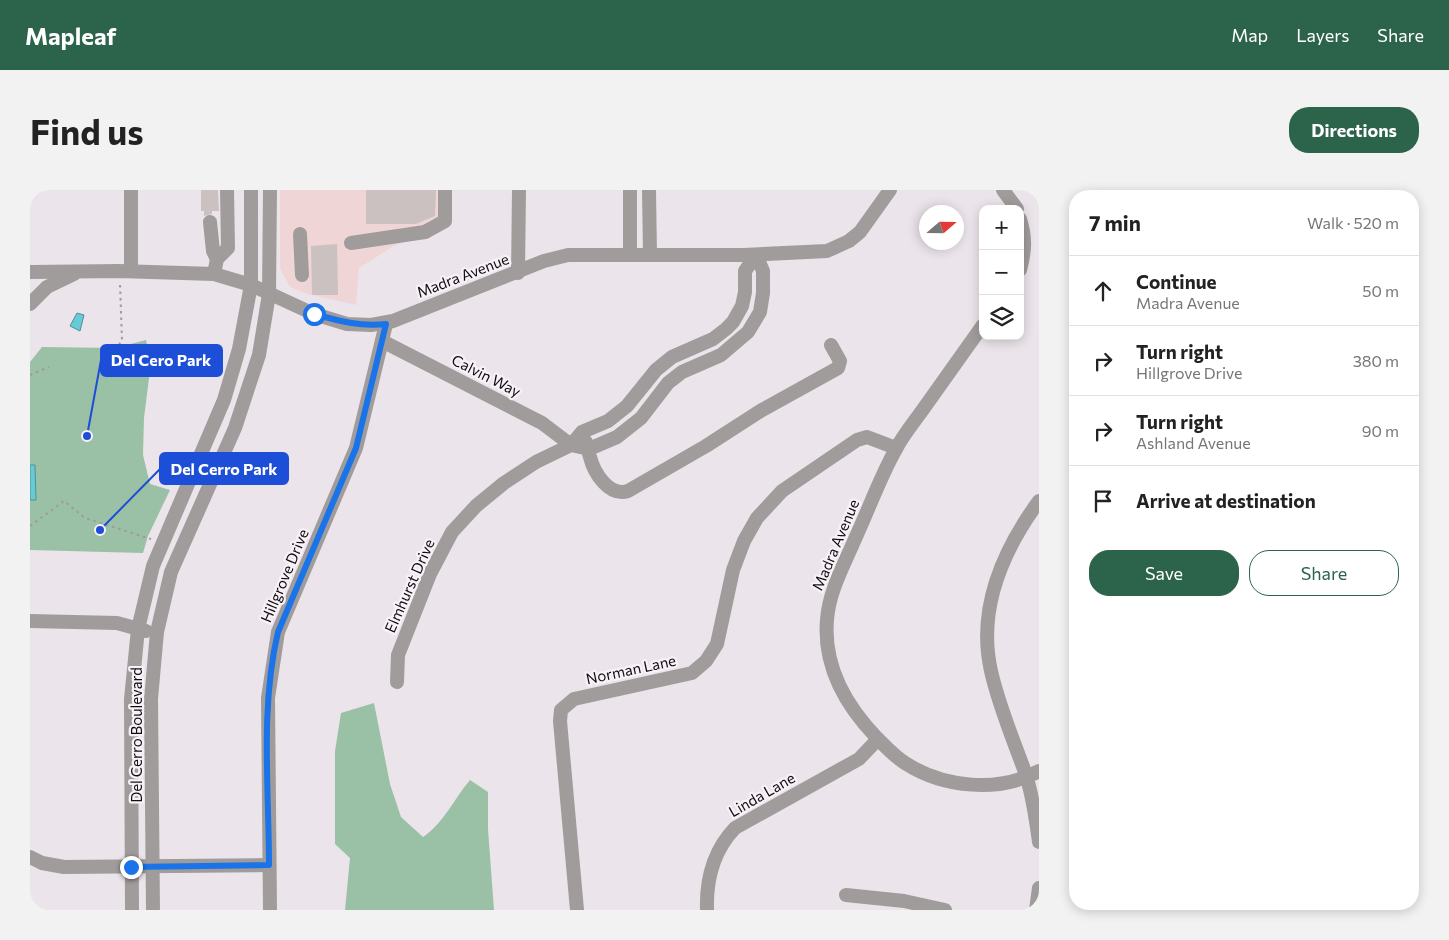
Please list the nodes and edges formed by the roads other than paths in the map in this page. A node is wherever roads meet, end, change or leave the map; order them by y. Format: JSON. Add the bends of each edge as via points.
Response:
{"nodes":[{"id":1,"x":131,"y":190,"type":"edge"},
{"id":2,"x":227,"y":190,"type":"edge"},
{"id":3,"x":252,"y":190,"type":"edge"},
{"id":4,"x":270,"y":190,"type":"edge"},
{"id":5,"x":445,"y":190,"type":"edge"},
{"id":6,"x":519,"y":190,"type":"edge"},
{"id":7,"x":630,"y":190,"type":"edge"},
{"id":8,"x":649,"y":190,"type":"edge"},
{"id":9,"x":890,"y":190,"type":"edge"},
{"id":10,"x":1003,"y":190,"type":"edge"},
{"id":11,"x":1014,"y":205,"type":"edge"},
{"id":12,"x":210,"y":222,"type":"dead end"},
{"id":13,"x":228,"y":224,"type":"junction"},
{"id":14,"x":252,"y":224,"type":"junction"},
{"id":15,"x":1024,"y":231,"type":"edge"},
{"id":16,"x":300,"y":234,"type":"dead end"},
{"id":17,"x":351,"y":243,"type":"dead end"},
{"id":18,"x":650,"y":254,"type":"junction"},
{"id":19,"x":630,"y":255,"type":"junction"},
{"id":20,"x":756,"y":255,"type":"junction"},
{"id":21,"x":1024,"y":255,"type":"edge"},
{"id":22,"x":217,"y":259,"type":"junction"},
{"id":23,"x":84,"y":271,"type":"junction"},
{"id":24,"x":131,"y":271,"type":"junction"},
{"id":25,"x":30,"y":272,"type":"edge"},
{"id":26,"x":518,"y":273,"type":"junction"},
{"id":27,"x":214,"y":274,"type":"junction"},
{"id":28,"x":302,"y":275,"type":"dead end"},
{"id":29,"x":251,"y":285,"type":"junction"},
{"id":30,"x":269,"y":294,"type":"junction"},
{"id":31,"x":30,"y":304,"type":"edge"},
{"id":32,"x":386,"y":324,"type":"junction"},
{"id":33,"x":979,"y":331,"type":"edge"},
{"id":34,"x":382,"y":341,"type":"junction"},
{"id":35,"x":831,"y":345,"type":"dead end"},
{"id":36,"x":582,"y":432,"type":"junction"},
{"id":37,"x":571,"y":445,"type":"junction"},
{"id":38,"x":896,"y":448,"type":"junction"},
{"id":39,"x":589,"y":449,"type":"junction"},
{"id":40,"x":1039,"y":501,"type":"edge"},
{"id":41,"x":30,"y":621,"type":"edge"},
{"id":42,"x":138,"y":629,"type":"junction"},
{"id":43,"x":157,"y":632,"type":"junction"},
{"id":44,"x":397,"y":682,"type":"dead end"},
{"id":45,"x":878,"y":739,"type":"junction"},
{"id":46,"x":1039,"y":770,"type":"edge"},
{"id":47,"x":1026,"y":777,"type":"junction"},
{"id":48,"x":1039,"y":842,"type":"edge"},
{"id":49,"x":30,"y":857,"type":"edge"},
{"id":50,"x":269,"y":865,"type":"junction"},
{"id":51,"x":131,"y":867,"type":"junction"},
{"id":52,"x":153,"y":867,"type":"junction"},
{"id":53,"x":1039,"y":888,"type":"edge"},
{"id":54,"x":846,"y":895,"type":"dead end"},
{"id":55,"x":132,"y":910,"type":"edge"},
{"id":56,"x":154,"y":910,"type":"edge"},
{"id":57,"x":270,"y":910,"type":"edge"},
{"id":58,"x":577,"y":910,"type":"edge"},
{"id":59,"x":707,"y":910,"type":"edge"},
{"id":60,"x":945,"y":910,"type":"edge"},
{"id":61,"x":1036,"y":910,"type":"edge"}],
"edges":[{"from":1,"to":24,"type":"street"},
{"from":2,"to":13,"type":"street"},
{"from":3,"to":14,"type":"street","name":"Del Cerro Boulevard"},
{"from":4,"to":30,"type":"street","name":"Del Cerro Boulevard"},
{"from":5,"to":17,"type":"street","via":[[445,221],[425,232]]},
{"from":6,"to":26,"type":"street"},
{"from":7,"to":19,"type":"street"},
{"from":8,"to":18,"type":"street"},
{"from":9,"to":20,"type":"street","name":"Madra Avenue","via":[[860,232],[849,241],[827,251]]},
{"from":10,"to":11,"type":"street"},
{"from":12,"to":22,"type":"street"},
{"from":13,"to":14,"type":"street"},
{"from":13,"to":22,"type":"street","via":[[228,248]]},
{"from":14,"to":29,"type":"street","name":"Del Cerro Boulevard"},
{"from":15,"to":21,"type":"street"},
{"from":16,"to":28,"type":"street"},
{"from":18,"to":19,"type":"street","name":"Madra Avenue"},
{"from":18,"to":20,"type":"street","name":"Madra Avenue"},
{"from":19,"to":26,"type":"street","name":"Madra Avenue","via":[[568,255]]},
{"from":20,"to":36,"type":"street","name":"Elmhurst Drive","via":[[745,271],[742,306],[733,322],[713,339],[672,358],[656,370],[628,406],[608,421]]},
{"from":20,"to":39,"type":"street","via":[[762,271],[763,293],[760,312],[748,332],[721,355],[682,372],[668,383],[641,418],[617,438]]},
{"from":22,"to":27,"type":"street"},
{"from":23,"to":24,"type":"street","name":"Madra Avenue"},
{"from":23,"to":25,"type":"street","name":"Madra Avenue"},
{"from":23,"to":31,"type":"street","via":[[57,280]]},
{"from":24,"to":27,"type":"street","name":"Madra Avenue"},
{"from":26,"to":32,"type":"street","name":"Madra Avenue"},
{"from":27,"to":29,"type":"street","name":"Madra Avenue"},
{"from":29,"to":30,"type":"street","name":"Madra Avenue"},
{"from":29,"to":42,"type":"street","name":"Del Cerro Boulevard","via":[[239,349],[224,400],[152,566]]},
{"from":30,"to":32,"type":"street","name":"Madra Avenue","via":[[314,314],[347,324]]},
{"from":30,"to":43,"type":"street","name":"Del Cerro Boulevard","via":[[251,382],[171,572]]},
{"from":32,"to":34,"type":"street","name":"Hillgrove Drive"},
{"from":33,"to":38,"type":"street","name":"Madra Avenue"},
{"from":34,"to":37,"type":"street","name":"Calvin Way","via":[[542,423]]},
{"from":34,"to":50,"type":"street","name":"Hillgrove Drive","via":[[356,448],[278,632],[268,698]]},
{"from":35,"to":39,"type":"street","via":[[840,361],[838,368],[628,491],[618,492],[607,486],[589,457]]},
{"from":36,"to":37,"type":"street","name":"Elmhurst Drive"},
{"from":36,"to":39,"type":"street"},
{"from":37,"to":39,"type":"street"},
{"from":37,"to":44,"type":"street","name":"Elmhurst Drive","via":[[504,483],[452,532],[430,574],[398,655]]},
{"from":38,"to":45,"type":"street","name":"Madra Avenue","via":[[834,586],[827,620],[829,655],[836,681]]},
{"from":38,"to":58,"type":"street","name":"Norman Lane","via":[[867,437],[857,440],[782,491],[757,518],[732,570],[717,644],[706,661],[692,673],[574,699],[561,710]]},
{"from":40,"to":47,"type":"street","via":[[1000,566],[992,592],[988,645],[991,671]]},
{"from":41,"to":42,"type":"street","via":[[117,623]]},
{"from":42,"to":43,"type":"street"},
{"from":42,"to":51,"type":"street","name":"Del Cerro Boulevard","via":[[131,699]]},
{"from":43,"to":52,"type":"street","name":"Del Cerro Boulevard","via":[[150,699]]},
{"from":45,"to":47,"type":"street","name":"Madra Avenue","via":[[906,764],[964,784],[984,786]]},
{"from":45,"to":59,"type":"street","name":"Linda Lane","via":[[859,759],[743,822],[732,832],[721,845],[712,865]]},
{"from":46,"to":47,"type":"street","name":"Madra Avenue"},
{"from":47,"to":48,"type":"street"},
{"from":49,"to":51,"type":"street","via":[[64,867]]},
{"from":50,"to":52,"type":"street"},
{"from":50,"to":57,"type":"street","name":"Hillgrove Drive"},
{"from":51,"to":52,"type":"street"},
{"from":51,"to":55,"type":"street","name":"Del Cerro Boulevard"},
{"from":52,"to":56,"type":"street","name":"Del Cerro Boulevard"},
{"from":53,"to":61,"type":"street"},
{"from":54,"to":60,"type":"street","via":[[904,901]]}]}
